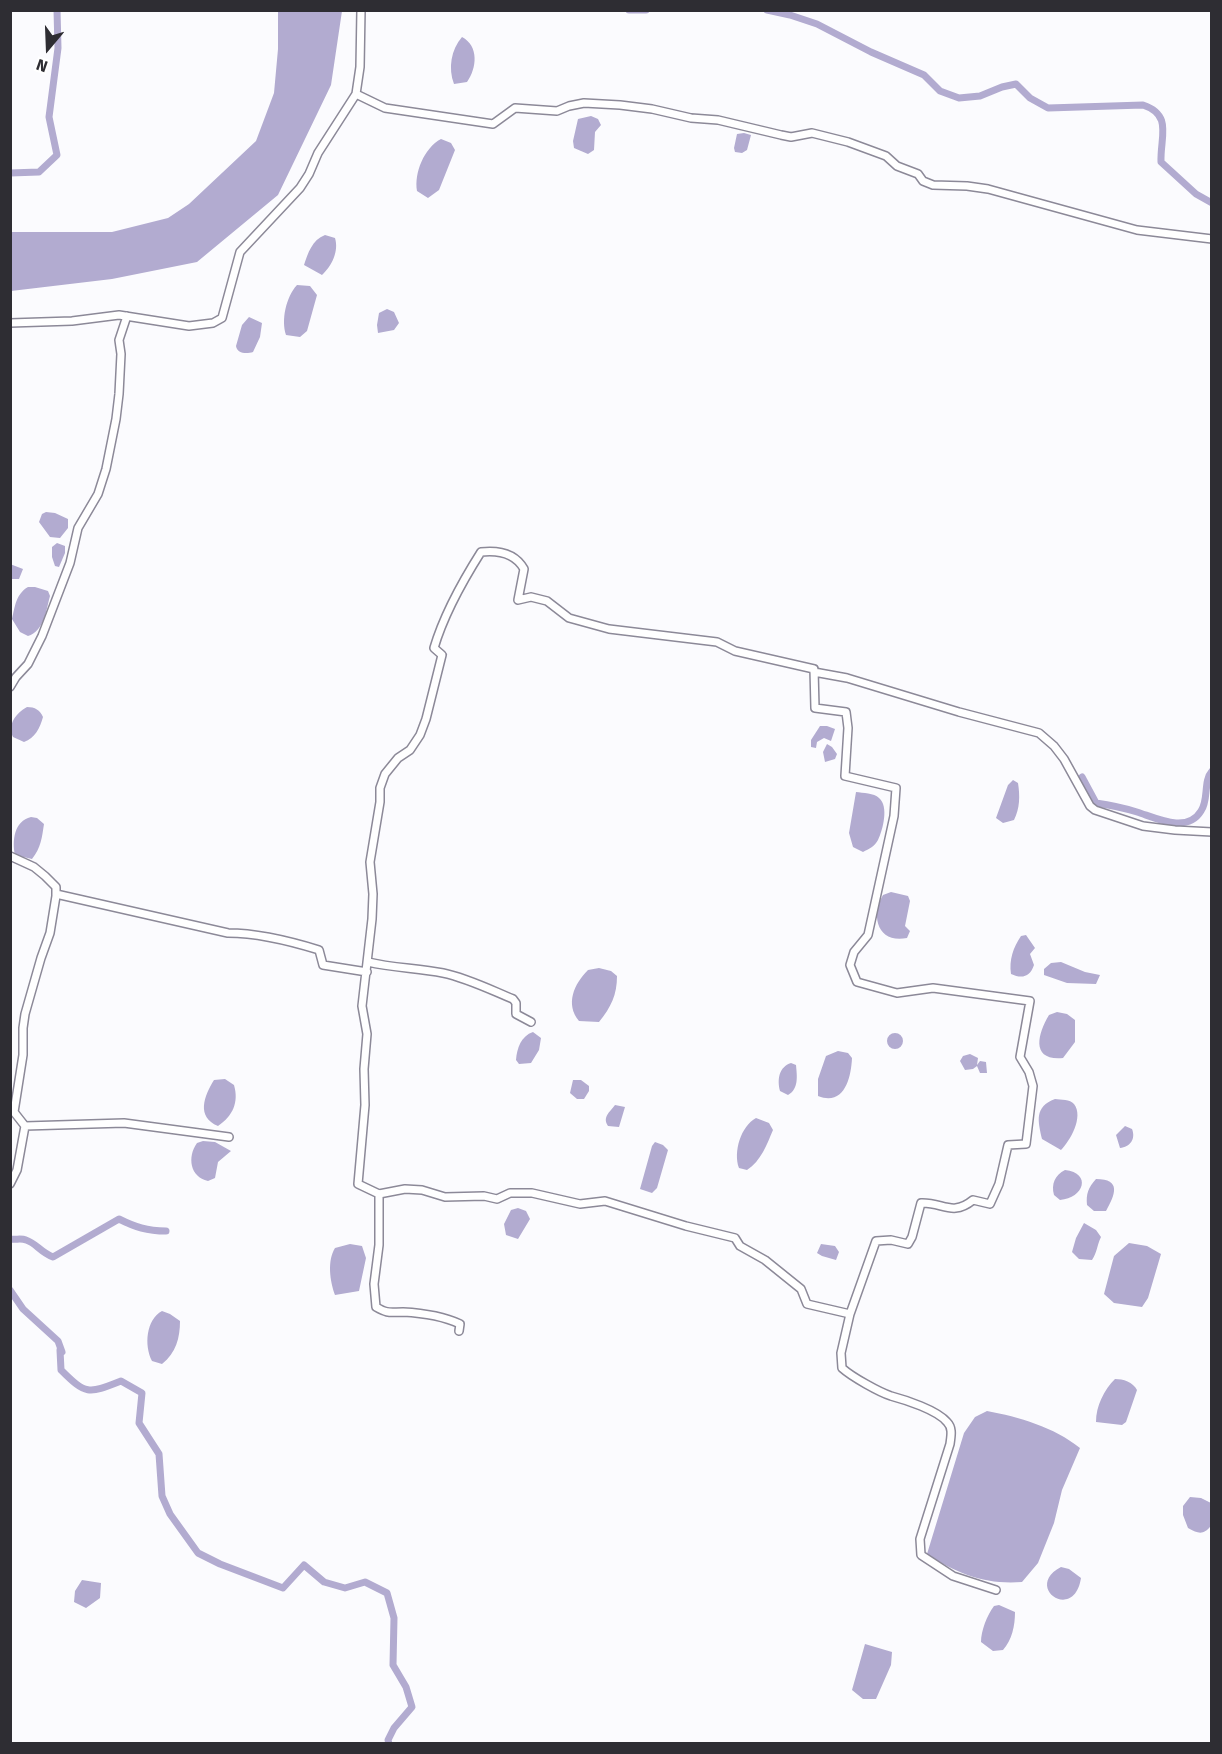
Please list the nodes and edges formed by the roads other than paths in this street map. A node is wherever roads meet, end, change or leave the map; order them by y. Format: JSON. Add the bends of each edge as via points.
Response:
{"nodes":[{"id":1,"x":361,"y":10,"type":"edge"},
{"id":2,"x":356,"y":94,"type":"junction"},
{"id":3,"x":1212,"y":239,"type":"edge"},
{"id":4,"x":127,"y":316,"type":"junction"},
{"id":5,"x":10,"y":322,"type":"edge"},
{"id":6,"x":814,"y":672,"type":"junction"},
{"id":7,"x":10,"y":687,"type":"edge"},
{"id":8,"x":1212,"y":832,"type":"edge"},
{"id":9,"x":10,"y":856,"type":"edge"},
{"id":10,"x":56,"y":894,"type":"junction"},
{"id":11,"x":368,"y":962,"type":"junction"},
{"id":12,"x":367,"y":972,"type":"junction"},
{"id":13,"x":531,"y":1022,"type":"dead end"},
{"id":14,"x":25,"y":1126,"type":"junction"},
{"id":15,"x":229,"y":1137,"type":"dead end"},
{"id":16,"x":10,"y":1184,"type":"edge"},
{"id":17,"x":379,"y":1194,"type":"junction"},
{"id":18,"x":850,"y":1314,"type":"junction"},
{"id":19,"x":459,"y":1331,"type":"dead end"},
{"id":20,"x":996,"y":1590,"type":"dead end"}],
"edges":[{"from":1,"to":2,"type":"street"},
{"from":2,"to":3,"type":"street","via":[[385,108],[493,124],[515,108],[557,111],[584,103],[652,109],[791,137],[812,133],[886,156],[933,185],[988,189],[1137,230]]},
{"from":2,"to":4,"type":"street","via":[[300,188],[240,252],[222,318],[189,326]]},
{"from":4,"to":5,"type":"street"},
{"from":4,"to":7,"type":"street","via":[[119,340],[118,402],[106,469],[98,494],[78,528],[70,563],[42,636],[28,664]]},
{"from":6,"to":8,"type":"street","via":[[1039,734],[1064,759],[1095,810],[1143,826]]},
{"from":6,"to":11,"type":"street","via":[[735,651],[717,642],[609,629],[569,618],[547,601],[531,597],[519,600],[524,569],[519,560],[497,550],[481,552],[438,632],[434,648],[442,655],[420,735],[385,774],[380,788],[370,862],[373,894]]},
{"from":6,"to":18,"type":"street","via":[[815,708],[846,712],[845,776],[896,788],[894,816],[868,935],[854,952],[850,965],[857,982],[897,993],[933,988],[1030,1001],[1020,1057],[1033,1086],[1026,1144],[1008,1144],[990,1204],[973,1200],[956,1209],[921,1203],[908,1244],[876,1241]]},
{"from":9,"to":10,"type":"street","via":[[45,876],[56,887]]},
{"from":10,"to":12,"type":"street","via":[[228,933],[295,943],[319,950],[323,965]]},
{"from":10,"to":14,"type":"street","via":[[51,933],[23,1028],[14,1112]]},
{"from":11,"to":12,"type":"street"},
{"from":11,"to":13,"type":"street","via":[[462,978],[513,999],[516,1014]]},
{"from":12,"to":17,"type":"street","via":[[362,1006],[366,1034],[365,1105],[358,1184]]},
{"from":14,"to":15,"type":"street","via":[[124,1123]]},
{"from":14,"to":16,"type":"street"},
{"from":17,"to":18,"type":"street","via":[[405,1189],[445,1197],[497,1199],[510,1193],[532,1193],[580,1204],[605,1201],[735,1238],[740,1246],[801,1289],[807,1304]]},
{"from":17,"to":19,"type":"street","via":[[376,1307],[387,1314],[403,1312],[449,1319],[460,1324]]},
{"from":18,"to":20,"type":"street","via":[[841,1353],[842,1368],[881,1392],[923,1407],[947,1421],[952,1429],[920,1539],[921,1555],[953,1576]]}]}
